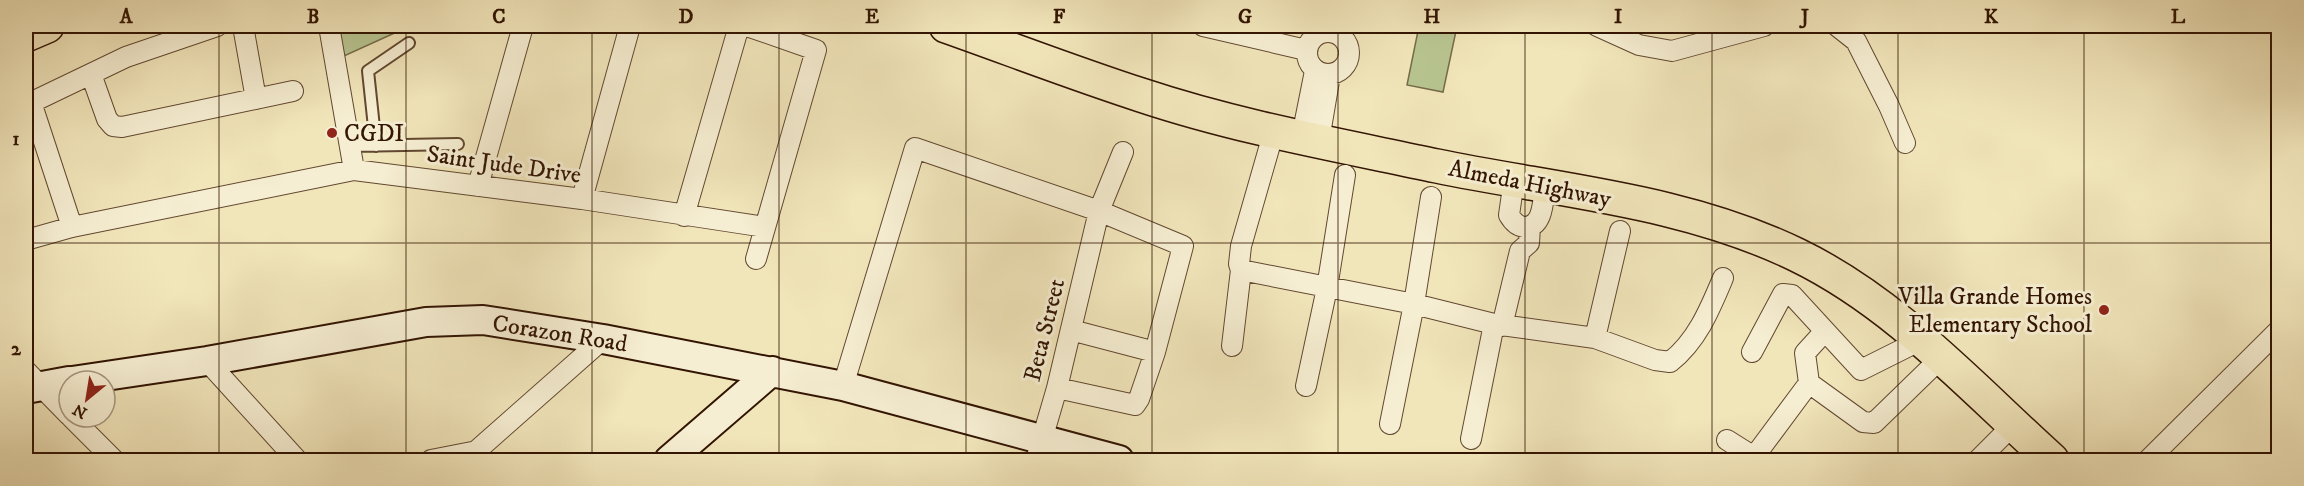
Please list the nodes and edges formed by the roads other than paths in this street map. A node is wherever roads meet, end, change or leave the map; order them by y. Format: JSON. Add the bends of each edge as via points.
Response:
{"nodes":[{"id":1,"x":47,"y":26,"type":"edge"},
{"id":2,"x":217,"y":26,"type":"edge"},
{"id":3,"x":243,"y":26,"type":"edge"},
{"id":4,"x":330,"y":26,"type":"edge"},
{"id":5,"x":523,"y":26,"type":"edge"},
{"id":6,"x":630,"y":26,"type":"edge"},
{"id":7,"x":739,"y":26,"type":"edge"},
{"id":8,"x":747,"y":26,"type":"edge"},
{"id":9,"x":946,"y":26,"type":"edge"},
{"id":10,"x":1203,"y":26,"type":"edge"},
{"id":11,"x":1597,"y":26,"type":"edge"},
{"id":12,"x":1754,"y":26,"type":"edge"},
{"id":13,"x":1837,"y":26,"type":"edge"},
{"id":14,"x":26,"y":35,"type":"edge"},
{"id":15,"x":409,"y":43,"type":"dead end"},
{"id":16,"x":1306,"y":50,"type":"junction"},
{"id":17,"x":1323,"y":73,"type":"junction"},
{"id":18,"x":91,"y":74,"type":"junction"},
{"id":19,"x":293,"y":91,"type":"dead end"},
{"id":20,"x":256,"y":99,"type":"junction"},
{"id":21,"x":28,"y":104,"type":"edge"},
{"id":22,"x":1304,"y":128,"type":"junction"},
{"id":23,"x":1905,"y":143,"type":"dead end"},
{"id":24,"x":458,"y":144,"type":"dead end"},
{"id":25,"x":350,"y":146,"type":"junction"},
{"id":26,"x":376,"y":146,"type":"junction"},
{"id":27,"x":1123,"y":152,"type":"dead end"},
{"id":28,"x":354,"y":170,"type":"junction"},
{"id":29,"x":1345,"y":175,"type":"dead end"},
{"id":30,"x":1529,"y":183,"type":"junction"},
{"id":31,"x":478,"y":186,"type":"junction"},
{"id":32,"x":1431,"y":197,"type":"dead end"},
{"id":33,"x":582,"y":199,"type":"junction"},
{"id":34,"x":1099,"y":211,"type":"junction"},
{"id":35,"x":684,"y":216,"type":"junction"},
{"id":36,"x":1523,"y":225,"type":"junction"},
{"id":37,"x":72,"y":227,"type":"junction"},
{"id":38,"x":765,"y":227,"type":"junction"},
{"id":39,"x":1620,"y":231,"type":"dead end"},
{"id":40,"x":26,"y":240,"type":"edge"},
{"id":41,"x":756,"y":260,"type":"dead end"},
{"id":42,"x":1241,"y":270,"type":"junction"},
{"id":43,"x":1723,"y":278,"type":"dead end"},
{"id":44,"x":1327,"y":288,"type":"junction"},
{"id":45,"x":1414,"y":304,"type":"junction"},
{"id":46,"x":1498,"y":325,"type":"junction"},
{"id":47,"x":1071,"y":330,"type":"junction"},
{"id":48,"x":1825,"y":331,"type":"junction"},
{"id":49,"x":2278,"y":331,"type":"edge"},
{"id":50,"x":1595,"y":338,"type":"junction"},
{"id":51,"x":603,"y":339,"type":"junction"},
{"id":52,"x":1232,"y":346,"type":"dead end"},
{"id":53,"x":1932,"y":348,"type":"junction"},
{"id":54,"x":1155,"y":352,"type":"junction"},
{"id":55,"x":1752,"y":352,"type":"dead end"},
{"id":56,"x":207,"y":361,"type":"junction"},
{"id":57,"x":772,"y":371,"type":"junction"},
{"id":58,"x":117,"y":374,"type":"edge"},
{"id":59,"x":57,"y":381,"type":"edge"},
{"id":60,"x":30,"y":382,"type":"edge"},
{"id":61,"x":1809,"y":383,"type":"junction"},
{"id":62,"x":843,"y":386,"type":"junction"},
{"id":63,"x":1306,"y":386,"type":"dead end"},
{"id":64,"x":1057,"y":388,"type":"junction"},
{"id":65,"x":57,"y":405,"type":"edge"},
{"id":66,"x":1390,"y":424,"type":"dead end"},
{"id":67,"x":2013,"y":425,"type":"junction"},
{"id":68,"x":83,"y":429,"type":"edge"},
{"id":69,"x":1471,"y":439,"type":"dead end"},
{"id":70,"x":1727,"y":440,"type":"dead end"},
{"id":71,"x":1039,"y":449,"type":"edge"},
{"id":72,"x":471,"y":456,"type":"edge"},
{"id":73,"x":2153,"y":459,"type":"edge"},
{"id":74,"x":114,"y":460,"type":"edge"},
{"id":75,"x":297,"y":460,"type":"edge"},
{"id":76,"x":431,"y":460,"type":"edge"},
{"id":77,"x":669,"y":460,"type":"edge"},
{"id":78,"x":1119,"y":460,"type":"edge"},
{"id":79,"x":1978,"y":460,"type":"edge"},
{"id":80,"x":2052,"y":460,"type":"edge"}],
"edges":[{"from":1,"to":14,"type":"highway"},
{"from":2,"to":18,"type":"street","via":[[126,57]]},
{"from":3,"to":20,"type":"street"},
{"from":4,"to":25,"type":"street"},
{"from":5,"to":31,"type":"street"},
{"from":6,"to":33,"type":"street"},
{"from":7,"to":35,"type":"street"},
{"from":8,"to":38,"type":"street","via":[[816,50]]},
{"from":9,"to":22,"type":"highway","name":"Almeda Highway","via":[[1143,96]]},
{"from":10,"to":16,"type":"street"},
{"from":11,"to":12,"type":"street","via":[[1638,45],[1672,51]]},
{"from":13,"to":23,"type":"street","via":[[1856,41]]},
{"from":15,"to":26,"type":"lane","via":[[368,71]]},
{"from":16,"to":17,"type":"street","via":[[1310,65]]},
{"from":16,"to":17,"type":"street","via":[[1309,42],[1321,33],[1337,34],[1343,39],[1348,61],[1338,73]]},
{"from":17,"to":22,"type":"street"},
{"from":18,"to":20,"type":"street","via":[[107,119],[122,128]]},
{"from":18,"to":21,"type":"street"},
{"from":19,"to":20,"type":"street"},
{"from":21,"to":37,"type":"street"},
{"from":22,"to":30,"type":"highway","name":"Almeda Highway"},
{"from":22,"to":42,"type":"street","via":[[1241,246]]},
{"from":24,"to":26,"type":"lane"},
{"from":25,"to":26,"type":"lane"},
{"from":25,"to":28,"type":"street"},
{"from":27,"to":34,"type":"street","name":"Beta Street"},
{"from":28,"to":31,"type":"street","name":"Saint Jude Drive"},
{"from":28,"to":37,"type":"street","name":"Saint Jude Drive"},
{"from":29,"to":44,"type":"street"},
{"from":30,"to":36,"type":"street","via":[[1540,216],[1535,223]]},
{"from":30,"to":36,"type":"street","via":[[1509,211],[1512,220]]},
{"from":30,"to":53,"type":"highway","name":"Almeda Highway","via":[[1660,207],[1739,230],[1798,256],[1865,295]]},
{"from":31,"to":33,"type":"street","name":"Saint Jude Drive"},
{"from":32,"to":45,"type":"street"},
{"from":33,"to":35,"type":"street","name":"Saint Jude Drive"},
{"from":34,"to":47,"type":"street","name":"Beta Street"},
{"from":34,"to":54,"type":"street","via":[[1183,246]]},
{"from":34,"to":62,"type":"street","via":[[915,148]]},
{"from":35,"to":38,"type":"street","name":"Saint Jude Drive"},
{"from":36,"to":46,"type":"street","via":[[1514,241],[1520,251]]},
{"from":37,"to":40,"type":"street","name":"Saint Jude Drive"},
{"from":38,"to":41,"type":"street"},
{"from":39,"to":50,"type":"street"},
{"from":42,"to":44,"type":"street"},
{"from":42,"to":52,"type":"street"},
{"from":43,"to":50,"type":"street","via":[[1694,337],[1685,351],[1670,362]]},
{"from":44,"to":45,"type":"street"},
{"from":44,"to":63,"type":"street"},
{"from":45,"to":46,"type":"street"},
{"from":45,"to":66,"type":"street"},
{"from":46,"to":50,"type":"street"},
{"from":46,"to":69,"type":"street"},
{"from":47,"to":54,"type":"street"},
{"from":47,"to":64,"type":"street","name":"Beta Street"},
{"from":48,"to":53,"type":"street","via":[[1861,370]]},
{"from":48,"to":55,"type":"street","via":[[1792,295],[1784,294]]},
{"from":48,"to":61,"type":"street","via":[[1805,353]]},
{"from":49,"to":73,"type":"street"},
{"from":51,"to":56,"type":"street","name":"Corazon Road","via":[[483,320],[426,322]]},
{"from":51,"to":57,"type":"street","name":"Corazon Road"},
{"from":51,"to":72,"type":"street"},
{"from":53,"to":61,"type":"street","via":[[1874,423],[1863,422]]},
{"from":53,"to":67,"type":"highway","name":"Almeda Highway"},
{"from":54,"to":64,"type":"street","via":[[1135,405]]},
{"from":56,"to":58,"type":"street","name":"Corazon Road"},
{"from":56,"to":75,"type":"street"},
{"from":57,"to":62,"type":"street","name":"Corazon Road"},
{"from":57,"to":77,"type":"street"},
{"from":59,"to":60,"type":"street","name":"Corazon Road"},
{"from":60,"to":65,"type":"street"},
{"from":61,"to":70,"type":"street","via":[[1754,457]]},
{"from":62,"to":71,"type":"street","name":"Corazon Road"},
{"from":64,"to":71,"type":"street","name":"Beta Street"},
{"from":67,"to":79,"type":"street"},
{"from":67,"to":80,"type":"highway","name":"Almeda Highway"},
{"from":68,"to":74,"type":"street"},
{"from":71,"to":78,"type":"street","name":"Corazon Road"},
{"from":72,"to":76,"type":"street"}]}
